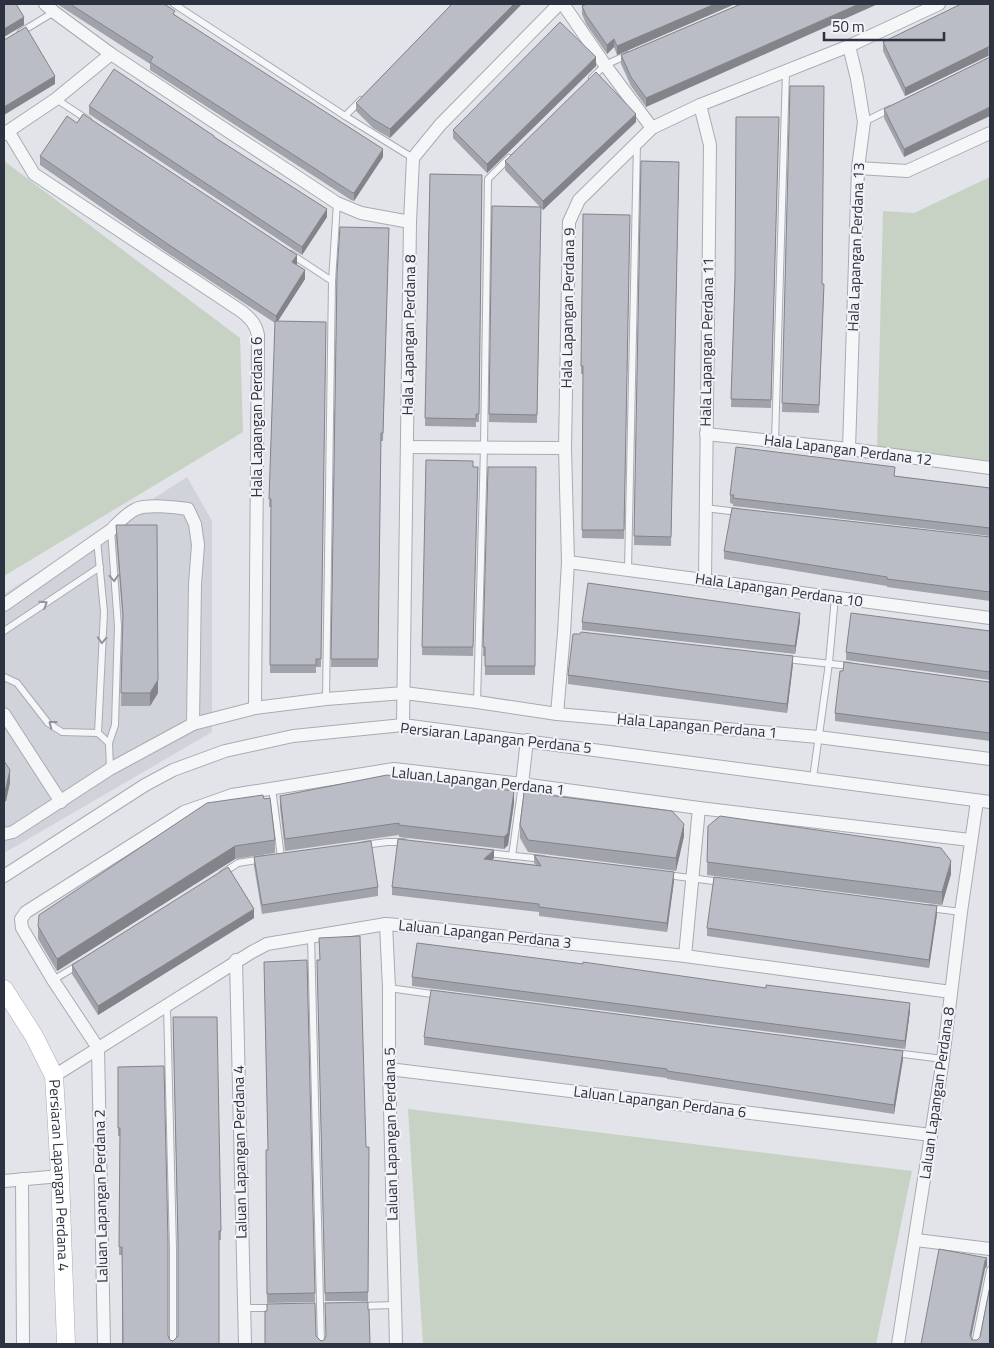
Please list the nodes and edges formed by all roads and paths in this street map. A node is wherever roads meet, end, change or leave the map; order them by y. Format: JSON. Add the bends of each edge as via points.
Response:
{"nodes":[{"id":1,"x":174,"y":4,"type":"edge"},
{"id":2,"x":559,"y":4,"type":"edge"},
{"id":3,"x":563,"y":4,"type":"edge"},
{"id":4,"x":939,"y":4,"type":"edge"},
{"id":5,"x":926,"y":7,"type":"edge"},
{"id":6,"x":50,"y":8,"type":"edge"},
{"id":7,"x":12,"y":38,"type":"edge"},
{"id":8,"x":849,"y":46,"type":"junction"},
{"id":9,"x":632,"y":53,"type":"edge"},
{"id":10,"x":111,"y":54,"type":"junction"},
{"id":11,"x":605,"y":64,"type":"junction"},
{"id":12,"x":786,"y":71,"type":"junction"},
{"id":13,"x":584,"y":85,"type":"edge"},
{"id":14,"x":366,"y":95,"type":"edge"},
{"id":15,"x":56,"y":99,"type":"junction"},
{"id":16,"x":700,"y":106,"type":"junction"},
{"id":17,"x":898,"y":106,"type":"edge"},
{"id":18,"x":345,"y":116,"type":"junction"},
{"id":19,"x":864,"y":122,"type":"junction"},
{"id":20,"x":98,"y":126,"type":"edge"},
{"id":21,"x":652,"y":128,"type":"junction"},
{"id":22,"x":6,"y":133,"type":"edge"},
{"id":23,"x":990,"y":133,"type":"edge"},
{"id":24,"x":637,"y":142,"type":"junction"},
{"id":25,"x":516,"y":152,"type":"edge"},
{"id":26,"x":413,"y":158,"type":"junction"},
{"id":27,"x":858,"y":168,"type":"junction"},
{"id":28,"x":337,"y":203,"type":"junction"},
{"id":29,"x":410,"y":222,"type":"junction"},
{"id":30,"x":288,"y":252,"type":"edge"},
{"id":31,"x":332,"y":281,"type":"junction"},
{"id":32,"x":706,"y":434,"type":"junction"},
{"id":33,"x":775,"y":441,"type":"junction"},
{"id":34,"x":408,"y":447,"type":"junction"},
{"id":35,"x":484,"y":447,"type":"junction"},
{"id":36,"x":565,"y":448,"type":"junction"},
{"id":37,"x":849,"y":450,"type":"junction"},
{"id":38,"x":990,"y":468,"type":"edge"},
{"id":39,"x":705,"y":508,"type":"junction"},
{"id":40,"x":743,"y":512,"type":"edge"},
{"id":41,"x":111,"y":530,"type":"junction"},
{"id":42,"x":97,"y":539,"type":"junction"},
{"id":43,"x":568,"y":562,"type":"junction"},
{"id":44,"x":100,"y":567,"type":"junction"},
{"id":45,"x":628,"y":570,"type":"junction"},
{"id":46,"x":705,"y":580,"type":"junction"},
{"id":47,"x":835,"y":597,"type":"junction"},
{"id":48,"x":4,"y":605,"type":"edge"},
{"id":49,"x":990,"y":618,"type":"edge"},
{"id":50,"x":4,"y":631,"type":"edge"},
{"id":51,"x":780,"y":658,"type":"edge"},
{"id":52,"x":829,"y":663,"type":"junction"},
{"id":53,"x":857,"y":667,"type":"edge"},
{"id":54,"x":5,"y":676,"type":"edge"},
{"id":55,"x":404,"y":694,"type":"junction"},
{"id":56,"x":326,"y":699,"type":"junction"},
{"id":57,"x":477,"y":702,"type":"junction"},
{"id":58,"x":255,"y":708,"type":"junction"},
{"id":59,"x":4,"y":714,"type":"edge"},
{"id":60,"x":557,"y":714,"type":"junction"},
{"id":61,"x":193,"y":724,"type":"junction"},
{"id":62,"x":403,"y":725,"type":"junction"},
{"id":63,"x":98,"y":733,"type":"junction"},
{"id":64,"x":818,"y":737,"type":"junction"},
{"id":65,"x":527,"y":740,"type":"junction"},
{"id":66,"x":109,"y":743,"type":"junction"},
{"id":67,"x":990,"y":759,"type":"edge"},
{"id":68,"x":110,"y":769,"type":"junction"},
{"id":69,"x":813,"y":778,"type":"junction"},
{"id":70,"x":522,"y":784,"type":"junction"},
{"id":71,"x":272,"y":788,"type":"junction"},
{"id":72,"x":977,"y":801,"type":"junction"},
{"id":73,"x":61,"y":802,"type":"junction"},
{"id":74,"x":990,"y":802,"type":"edge"},
{"id":75,"x":699,"y":808,"type":"junction"},
{"id":76,"x":4,"y":834,"type":"edge"},
{"id":77,"x":970,"y":840,"type":"junction"},
{"id":78,"x":409,"y":842,"type":"edge"},
{"id":79,"x":354,"y":847,"type":"edge"},
{"id":80,"x":484,"y":852,"type":"edge"},
{"id":81,"x":290,"y":855,"type":"edge"},
{"id":82,"x":281,"y":856,"type":"junction"},
{"id":83,"x":512,"y":856,"type":"junction"},
{"id":84,"x":550,"y":860,"type":"edge"},
{"id":85,"x":655,"y":874,"type":"edge"},
{"id":86,"x":4,"y":876,"type":"edge"},
{"id":87,"x":216,"y":877,"type":"edge"},
{"id":88,"x":693,"y":878,"type":"junction"},
{"id":89,"x":733,"y":883,"type":"edge"},
{"id":90,"x":921,"y":907,"type":"edge"},
{"id":91,"x":961,"y":912,"type":"junction"},
{"id":92,"x":386,"y":924,"type":"junction"},
{"id":93,"x":311,"y":936,"type":"junction"},
{"id":94,"x":686,"y":956,"type":"junction"},
{"id":95,"x":86,"y":959,"type":"edge"},
{"id":96,"x":236,"y":960,"type":"junction"},
{"id":97,"x":53,"y":980,"type":"junction"},
{"id":98,"x":389,"y":988,"type":"junction"},
{"id":99,"x":4,"y":989,"type":"edge"},
{"id":100,"x":951,"y":992,"type":"junction"},
{"id":101,"x":448,"y":996,"type":"edge"},
{"id":102,"x":166,"y":1004,"type":"junction"},
{"id":103,"x":98,"y":1048,"type":"junction"},
{"id":104,"x":884,"y":1051,"type":"edge"},
{"id":105,"x":943,"y":1059,"type":"junction"},
{"id":106,"x":389,"y":1069,"type":"junction"},
{"id":107,"x":54,"y":1076,"type":"junction"},
{"id":108,"x":930,"y":1135,"type":"junction"},
{"id":109,"x":60,"y":1176,"type":"junction"},
{"id":110,"x":22,"y":1179,"type":"junction"},
{"id":111,"x":4,"y":1180,"type":"edge"},
{"id":112,"x":916,"y":1240,"type":"junction"},
{"id":113,"x":990,"y":1249,"type":"edge"},
{"id":114,"x":990,"y":1270,"type":"edge"},
{"id":115,"x":395,"y":1305,"type":"junction"},
{"id":116,"x":357,"y":1306,"type":"edge"},
{"id":117,"x":329,"y":1307,"type":"edge"},
{"id":118,"x":244,"y":1308,"type":"junction"},
{"id":119,"x":282,"y":1308,"type":"edge"},
{"id":120,"x":311,"y":1308,"type":"edge"},
{"id":121,"x":320,"y":1308,"type":"junction"},
{"id":122,"x":24,"y":1344,"type":"edge"},
{"id":123,"x":66,"y":1344,"type":"edge"},
{"id":124,"x":104,"y":1344,"type":"edge"},
{"id":125,"x":173,"y":1344,"type":"edge"},
{"id":126,"x":245,"y":1344,"type":"edge"},
{"id":127,"x":321,"y":1344,"type":"edge"},
{"id":128,"x":396,"y":1344,"type":"edge"},
{"id":129,"x":898,"y":1344,"type":"edge"},
{"id":130,"x":975,"y":1344,"type":"edge"}],
"edges":[{"from":1,"to":18,"type":"lane"},
{"from":2,"to":26,"type":"street"},
{"from":3,"to":11,"type":"street"},
{"from":4,"to":5,"type":"street","name":"Hala Lapangan Perdana 9"},
{"from":5,"to":8,"type":"street","name":"Hala Lapangan Perdana 9"},
{"from":6,"to":7,"type":"lane"},
{"from":6,"to":10,"type":"street"},
{"from":8,"to":12,"type":"street","name":"Hala Lapangan Perdana 9"},
{"from":8,"to":19,"type":"street","name":"Hala Lapangan Perdana 13"},
{"from":9,"to":11,"type":"lane"},
{"from":10,"to":15,"type":"street"},
{"from":10,"to":28,"type":"street"},
{"from":11,"to":13,"type":"lane"},
{"from":11,"to":21,"type":"street"},
{"from":12,"to":16,"type":"street","name":"Hala Lapangan Perdana 9"},
{"from":12,"to":33,"type":"lane"},
{"from":14,"to":18,"type":"lane"},
{"from":15,"to":20,"type":"lane"},
{"from":15,"to":22,"type":"street"},
{"from":16,"to":21,"type":"street","name":"Hala Lapangan Perdana 9"},
{"from":16,"to":32,"type":"street","name":"Hala Lapangan Perdana 11","via":[[710,145]]},
{"from":17,"to":19,"type":"lane"},
{"from":18,"to":26,"type":"lane"},
{"from":19,"to":27,"type":"street","name":"Hala Lapangan Perdana 13"},
{"from":21,"to":24,"type":"street","name":"Hala Lapangan Perdana 9"},
{"from":22,"to":58,"type":"street","name":"Hala Lapangan Perdana 6","via":[[34,174],[241,311],[257,327]]},
{"from":23,"to":27,"type":"street","via":[[906,171]]},
{"from":24,"to":36,"type":"street","name":"Hala Lapangan Perdana 9","via":[[580,200],[569,222]]},
{"from":24,"to":45,"type":"lane"},
{"from":25,"to":35,"type":"lane","via":[[488,179]]},
{"from":26,"to":29,"type":"street","name":"Hala Lapangan Perdana 8"},
{"from":27,"to":37,"type":"street","name":"Hala Lapangan Perdana 13"},
{"from":28,"to":29,"type":"street","via":[[361,213]]},
{"from":28,"to":31,"type":"lane"},
{"from":29,"to":34,"type":"street","name":"Hala Lapangan Perdana 8"},
{"from":30,"to":31,"type":"lane"},
{"from":31,"to":56,"type":"lane"},
{"from":32,"to":33,"type":"street","name":"Hala Lapangan Perdana 12"},
{"from":32,"to":39,"type":"street","name":"Hala Lapangan Perdana 11"},
{"from":33,"to":37,"type":"street","name":"Hala Lapangan Perdana 12"},
{"from":34,"to":35,"type":"street"},
{"from":34,"to":55,"type":"street","name":"Hala Lapangan Perdana 8"},
{"from":35,"to":36,"type":"street"},
{"from":35,"to":57,"type":"lane"},
{"from":36,"to":43,"type":"street","name":"Hala Lapangan Perdana 9"},
{"from":37,"to":38,"type":"street","name":"Hala Lapangan Perdana 12"},
{"from":39,"to":40,"type":"lane"},
{"from":39,"to":46,"type":"street","name":"Hala Lapangan Perdana 11"},
{"from":41,"to":42,"type":"street"},
{"from":41,"to":61,"type":"street","via":[[138,508],[170,506],[188,509],[195,524],[198,545]]},
{"from":41,"to":66,"type":"lane","one_way":true,"via":[[118,626],[115,725]]},
{"from":42,"to":44,"type":"lane"},
{"from":42,"to":48,"type":"street"},
{"from":43,"to":45,"type":"street","name":"Hala Lapangan Perdana 10"},
{"from":43,"to":60,"type":"street","name":"Hala Lapangan Perdana 9","via":[[569,634]]},
{"from":50,"to":44,"type":"lane","one_way":true},
{"from":44,"to":63,"type":"lane","one_way":true,"via":[[104,612]]},
{"from":45,"to":46,"type":"street","name":"Hala Lapangan Perdana 10"},
{"from":46,"to":47,"type":"street","name":"Hala Lapangan Perdana 10"},
{"from":47,"to":49,"type":"street","name":"Hala Lapangan Perdana 10"},
{"from":47,"to":52,"type":"lane"},
{"from":51,"to":52,"type":"lane"},
{"from":52,"to":53,"type":"lane"},
{"from":52,"to":64,"type":"lane"},
{"from":63,"to":54,"type":"lane","one_way":true,"via":[[62,732],[48,723],[17,683]]},
{"from":55,"to":56,"type":"street","name":"Hala Lapangan Perdana 1"},
{"from":55,"to":57,"type":"street","name":"Hala Lapangan Perdana 1"},
{"from":55,"to":62,"type":"street","name":"Hala Lapangan Perdana 8"},
{"from":56,"to":58,"type":"street","name":"Hala Lapangan Perdana 1"},
{"from":57,"to":60,"type":"street","name":"Hala Lapangan Perdana 1"},
{"from":58,"to":61,"type":"street","name":"Hala Lapangan Perdana 1"},
{"from":59,"to":73,"type":"street"},
{"from":60,"to":64,"type":"street","name":"Hala Lapangan Perdana 1"},
{"from":61,"to":68,"type":"street","name":"Hala Lapangan Perdana 1"},
{"from":62,"to":65,"type":"street","name":"Persiaran Lapangan Perdana 5"},
{"from":62,"to":86,"type":"street","name":"Persiaran Lapangan Perdana 5","via":[[293,736],[225,751],[173,770]]},
{"from":63,"to":66,"type":"lane"},
{"from":64,"to":67,"type":"street","name":"Hala Lapangan Perdana 1"},
{"from":64,"to":69,"type":"lane"},
{"from":65,"to":69,"type":"street","name":"Persiaran Lapangan Perdana 5"},
{"from":65,"to":70,"type":"street"},
{"from":66,"to":68,"type":"lane"},
{"from":68,"to":73,"type":"street","name":"Hala Lapangan Perdana 1"},
{"from":69,"to":72,"type":"street","name":"Persiaran Lapangan Perdana 5"},
{"from":70,"to":71,"type":"street","name":"Laluan Lapangan Perdana 1","via":[[394,769]]},
{"from":70,"to":75,"type":"street","name":"Laluan Lapangan Perdana 1"},
{"from":70,"to":83,"type":"lane"},
{"from":71,"to":82,"type":"lane"},
{"from":71,"to":97,"type":"street","name":"Laluan Lapangan Perdana 1","via":[[232,794],[184,812],[26,912],[21,919],[22,928]]},
{"from":72,"to":74,"type":"street","name":"Persiaran Lapangan Perdana 5"},
{"from":72,"to":77,"type":"street","name":"Laluan Lapangan Perdana 8"},
{"from":73,"to":76,"type":"street","name":"Hala Lapangan Perdana 1","via":[[13,832]]},
{"from":75,"to":77,"type":"street","name":"Laluan Lapangan Perdana 1"},
{"from":75,"to":88,"type":"street"},
{"from":77,"to":91,"type":"street","name":"Laluan Lapangan Perdana 8"},
{"from":78,"to":79,"type":"lane"},
{"from":80,"to":83,"type":"lane"},
{"from":81,"to":82,"type":"lane"},
{"from":82,"to":87,"type":"lane","via":[[238,863]]},
{"from":83,"to":84,"type":"lane"},
{"from":85,"to":88,"type":"lane"},
{"from":88,"to":89,"type":"lane"},
{"from":88,"to":94,"type":"street"},
{"from":90,"to":91,"type":"lane"},
{"from":91,"to":100,"type":"street","name":"Laluan Lapangan Perdana 8"},
{"from":92,"to":93,"type":"street","name":"Laluan Lapangan Perdana 3"},
{"from":92,"to":94,"type":"street","name":"Laluan Lapangan Perdana 3"},
{"from":92,"to":98,"type":"street","name":"Laluan Lapangan Perdana 5"},
{"from":93,"to":96,"type":"street","name":"Laluan Lapangan Perdana 3","via":[[267,944]]},
{"from":93,"to":121,"type":"lane"},
{"from":94,"to":100,"type":"street","name":"Laluan Lapangan Perdana 3"},
{"from":95,"to":97,"type":"lane"},
{"from":96,"to":102,"type":"street","name":"Laluan Lapangan Perdana 3"},
{"from":96,"to":118,"type":"street","name":"Laluan Lapangan Perdana 4"},
{"from":97,"to":103,"type":"street","name":"Laluan Lapangan Perdana 1"},
{"from":98,"to":101,"type":"lane"},
{"from":98,"to":106,"type":"street","name":"Laluan Lapangan Perdana 5"},
{"from":99,"to":107,"type":"street","name":"Persiaran Lapangan Perdana 4","via":[[34,1036]]},
{"from":100,"to":105,"type":"street","name":"Laluan Lapangan Perdana 8"},
{"from":102,"to":103,"type":"street","name":"Laluan Lapangan Perdana 3"},
{"from":102,"to":125,"type":"lane"},
{"from":103,"to":107,"type":"street","name":"Laluan Lapangan Perdana 3"},
{"from":103,"to":124,"type":"street","name":"Laluan Lapangan Perdana 2"},
{"from":104,"to":105,"type":"lane"},
{"from":105,"to":108,"type":"street","name":"Laluan Lapangan Perdana 8"},
{"from":106,"to":108,"type":"street","name":"Laluan Lapangan Perdana 6"},
{"from":106,"to":115,"type":"street","name":"Laluan Lapangan Perdana 5"},
{"from":107,"to":109,"type":"street","name":"Persiaran Lapangan Perdana 4"},
{"from":108,"to":112,"type":"street","name":"Laluan Lapangan Perdana 8"},
{"from":109,"to":110,"type":"street"},
{"from":109,"to":123,"type":"street","name":"Persiaran Lapangan Perdana 4"},
{"from":110,"to":111,"type":"street"},
{"from":110,"to":122,"type":"street"},
{"from":112,"to":113,"type":"street"},
{"from":112,"to":129,"type":"street","name":"Laluan Lapangan Perdana 8"},
{"from":114,"to":130,"type":"lane"},
{"from":115,"to":116,"type":"lane"},
{"from":115,"to":128,"type":"street","name":"Laluan Lapangan Perdana 5"},
{"from":117,"to":121,"type":"lane"},
{"from":118,"to":119,"type":"lane"},
{"from":118,"to":126,"type":"street","name":"Laluan Lapangan Perdana 4"},
{"from":120,"to":121,"type":"lane"},
{"from":121,"to":127,"type":"lane"}]}
